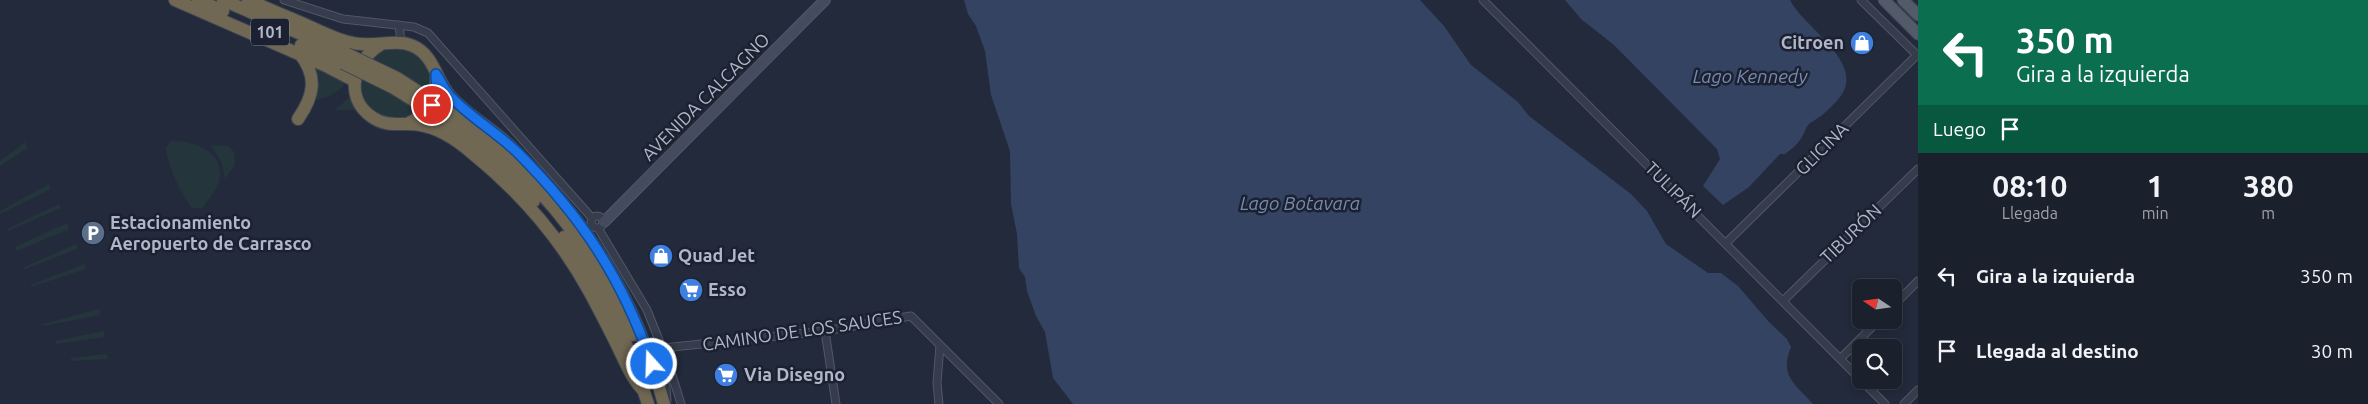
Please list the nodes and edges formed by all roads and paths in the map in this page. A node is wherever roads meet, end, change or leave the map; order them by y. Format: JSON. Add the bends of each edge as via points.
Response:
{"nodes":[{"id":1,"x":175,"y":0,"type":"edge"},
{"id":2,"x":198,"y":0,"type":"edge"},
{"id":3,"x":223,"y":0,"type":"edge"},
{"id":4,"x":248,"y":0,"type":"edge"},
{"id":5,"x":284,"y":0,"type":"edge"},
{"id":6,"x":825,"y":0,"type":"edge"},
{"id":7,"x":1483,"y":0,"type":"edge"},
{"id":8,"x":1861,"y":0,"type":"edge"},
{"id":9,"x":1884,"y":0,"type":"edge"},
{"id":10,"x":1903,"y":0,"type":"edge"},
{"id":11,"x":1918,"y":15,"type":"edge"},
{"id":12,"x":399,"y":26,"type":"junction"},
{"id":13,"x":1918,"y":34,"type":"edge"},
{"id":14,"x":401,"y":42,"type":"junction"},
{"id":15,"x":380,"y":45,"type":"junction"},
{"id":16,"x":300,"y":54,"type":"junction"},
{"id":17,"x":1917,"y":56,"type":"edge"},
{"id":18,"x":345,"y":58,"type":"junction"},
{"id":19,"x":436,"y":74,"type":"junction"},
{"id":20,"x":355,"y":81,"type":"junction"},
{"id":21,"x":445,"y":114,"type":"junction"},
{"id":22,"x":298,"y":119,"type":"dead end"},
{"id":23,"x":407,"y":124,"type":"junction"},
{"id":24,"x":1918,"y":169,"type":"edge"},
{"id":25,"x":601,"y":220,"type":"junction"},
{"id":26,"x":1726,"y":243,"type":"junction"},
{"id":27,"x":1918,"y":281,"type":"edge"},
{"id":28,"x":1902,"y":297,"type":"edge"},
{"id":29,"x":1784,"y":300,"type":"junction"},
{"id":30,"x":1870,"y":329,"type":"edge"},
{"id":31,"x":825,"y":331,"type":"junction"},
{"id":32,"x":940,"y":345,"type":"junction"},
{"id":33,"x":663,"y":348,"type":"junction"},
{"id":34,"x":1840,"y":359,"type":"junction"},
{"id":35,"x":1852,"y":371,"type":"edge"},
{"id":36,"x":1870,"y":389,"type":"edge"},
{"id":37,"x":1918,"y":390,"type":"edge"},
{"id":38,"x":644,"y":391,"type":"junction"},
{"id":39,"x":648,"y":404,"type":"edge"},
{"id":40,"x":660,"y":404,"type":"edge"},
{"id":41,"x":665,"y":404,"type":"edge"},
{"id":42,"x":681,"y":404,"type":"edge"},
{"id":43,"x":836,"y":404,"type":"edge"},
{"id":44,"x":939,"y":404,"type":"edge"},
{"id":45,"x":999,"y":404,"type":"edge"},
{"id":46,"x":1885,"y":404,"type":"edge"},
{"id":47,"x":1904,"y":404,"type":"edge"}],
"edges":[{"from":1,"to":16,"type":"highway"},
{"from":2,"to":18,"type":"highway","number":"101"},
{"from":3,"to":18,"type":"highway","number":"101"},
{"from":4,"to":15,"type":"highway","via":[[339,39]]},
{"from":5,"to":12,"type":"street","via":[[343,19]]},
{"from":6,"to":25,"type":"street","name":"AVENIDA CALCAGNO"},
{"from":7,"to":26,"type":"street","name":"TULIPÁN"},
{"from":8,"to":17,"type":"street"},
{"from":9,"to":13,"type":"main road"},
{"from":10,"to":11,"type":"main road"},
{"from":12,"to":14,"type":"street"},
{"from":12,"to":25,"type":"street","via":[[414,27],[428,33]]},
{"from":14,"to":15,"type":"highway"},
{"from":14,"to":19,"type":"highway","via":[[423,53],[432,62]]},
{"from":15,"to":20,"type":"highway","via":[[361,61]]},
{"from":16,"to":20,"type":"highway"},
{"from":16,"to":22,"type":"highway","via":[[312,72],[312,79],[305,109]]},
{"from":17,"to":26,"type":"street","name":"GLICINA"},
{"from":18,"to":21,"type":"highway","number":"101","bridge":true,"via":[[397,78]]},
{"from":19,"to":23,"type":"highway","via":[[437,90],[432,105]]},
{"from":19,"to":41,"type":"highway","via":[[450,96],[531,166],[591,238],[631,308]]},
{"from":20,"to":23,"type":"highway","via":[[357,98],[372,118],[389,125]]},
{"from":21,"to":38,"type":"highway","number":"101","via":[[509,174],[568,242],[621,331]]},
{"from":21,"to":40,"type":"highway","number":"101","via":[[488,141],[519,170],[575,235],[609,286],[630,328]]},
{"from":23,"to":38,"type":"highway","via":[[431,128],[450,136],[500,176],[538,217],[588,289],[634,382]]},
{"from":24,"to":29,"type":"street","name":"TIBURÓN"},
{"from":25,"to":33,"type":"street"},
{"from":26,"to":29,"type":"street","name":"TULIPÁN"},
{"from":27,"to":28,"type":"street"},
{"from":29,"to":34,"type":"street","name":"TULIPÁN"},
{"from":30,"to":34,"type":"street"},
{"from":31,"to":32,"type":"street","name":"CAMINO DE LOS SAUCES","via":[[911,316]]},
{"from":31,"to":33,"type":"street","name":"CAMINO DE LOS SAUCES"},
{"from":31,"to":43,"type":"street"},
{"from":32,"to":44,"type":"street"},
{"from":32,"to":45,"type":"street"},
{"from":33,"to":41,"type":"street"},
{"from":33,"to":42,"type":"street"},
{"from":34,"to":35,"type":"street","name":"TULIPÁN"},
{"from":36,"to":46,"type":"street","name":"TULIPÁN"},
{"from":37,"to":47,"type":"street"},
{"from":38,"to":39,"type":"highway","number":"101"}]}
